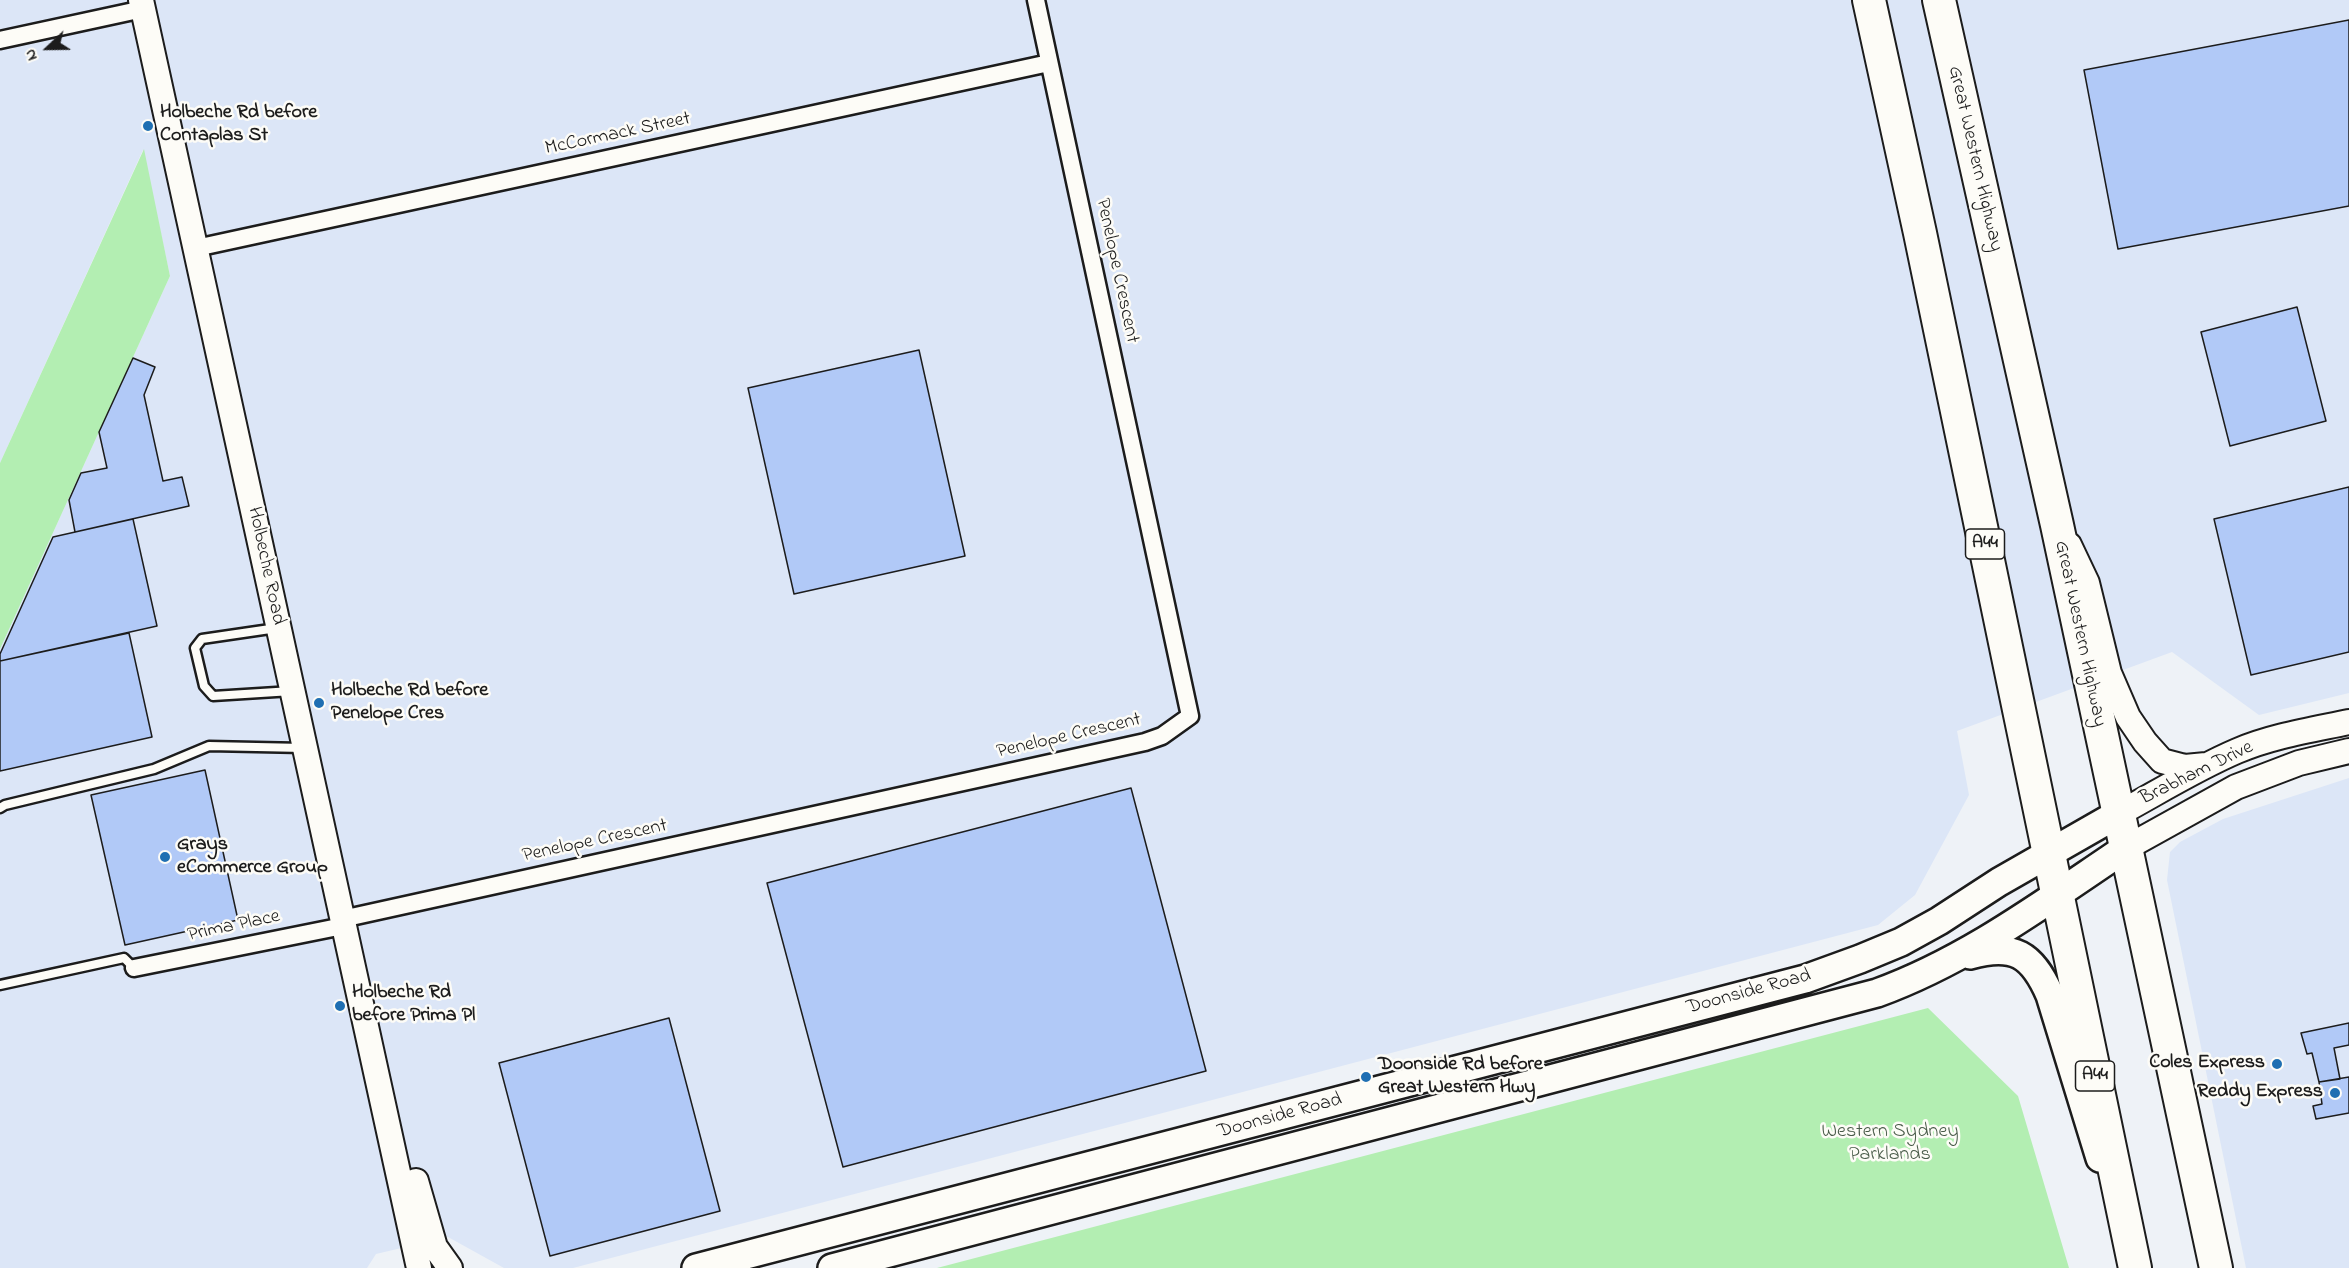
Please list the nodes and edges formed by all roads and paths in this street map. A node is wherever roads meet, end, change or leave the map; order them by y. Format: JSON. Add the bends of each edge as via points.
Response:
{"nodes":[{"id":1,"x":1036,"y":0,"type":"edge"},
{"id":2,"x":1869,"y":0,"type":"edge"},
{"id":3,"x":1939,"y":0,"type":"edge"},
{"id":4,"x":142,"y":4,"type":"edge"},
{"id":5,"x":0,"y":40,"type":"edge"},
{"id":6,"x":1049,"y":63,"type":"junction"},
{"id":7,"x":196,"y":248,"type":"junction"},
{"id":8,"x":2057,"y":525,"type":"junction"},
{"id":9,"x":278,"y":628,"type":"junction"},
{"id":10,"x":292,"y":691,"type":"junction"},
{"id":11,"x":2349,"y":722,"type":"edge"},
{"id":12,"x":304,"y":748,"type":"junction"},
{"id":13,"x":2349,"y":751,"type":"edge"},
{"id":14,"x":2206,"y":765,"type":"junction"},
{"id":15,"x":0,"y":808,"type":"edge"},
{"id":16,"x":2118,"y":814,"type":"junction"},
{"id":17,"x":2126,"y":848,"type":"junction"},
{"id":18,"x":2049,"y":854,"type":"junction"},
{"id":19,"x":2057,"y":894,"type":"junction"},
{"id":20,"x":342,"y":923,"type":"junction"},
{"id":21,"x":1958,"y":958,"type":"junction"},
{"id":22,"x":134,"y":969,"type":"joint"},
{"id":23,"x":1,"y":982,"type":"edge"},
{"id":24,"x":390,"y":1131,"type":"junction"},
{"id":25,"x":2135,"y":1263,"type":"edge"},
{"id":26,"x":419,"y":1268,"type":"edge"},
{"id":27,"x":450,"y":1268,"type":"edge"},
{"id":28,"x":696,"y":1268,"type":"edge"},
{"id":29,"x":832,"y":1268,"type":"edge"},
{"id":30,"x":2216,"y":1268,"type":"edge"}],
"edges":[{"from":1,"to":6,"type":"street","name":"Penelope Crescent"},
{"from":2,"to":18,"type":"highway","number":"A44"},
{"from":3,"to":8,"type":"highway","name":"Great Western Highway"},
{"from":4,"to":5,"type":"street"},
{"from":4,"to":7,"type":"street","name":"Holbeche Road"},
{"from":6,"to":7,"type":"street","name":"McCormack Street"},
{"from":6,"to":20,"type":"street","name":"Penelope Crescent","via":[[1190,716],[1162,736],[1145,742]]},
{"from":7,"to":9,"type":"street","name":"Holbeche Road"},
{"from":8,"to":14,"type":"street","via":[[2087,582],[2109,673],[2128,717],[2162,761]]},
{"from":8,"to":16,"type":"highway","name":"Great Western Highway"},
{"from":9,"to":10,"type":"street","name":"Holbeche Road"},
{"from":9,"to":10,"type":"lane","via":[[202,639],[195,648],[204,686],[213,696]]},
{"from":10,"to":12,"type":"street","name":"Holbeche Road"},
{"from":11,"to":14,"type":"street","name":"Brabham Drive","via":[[2272,739]]},
{"from":12,"to":15,"type":"lane","via":[[209,746],[154,769]]},
{"from":12,"to":20,"type":"street","name":"Holbeche Road"},
{"from":13,"to":17,"type":"street","name":"Brabham Drive","via":[[2299,763],[2236,787]]},
{"from":14,"to":16,"type":"street","name":"Brabham Drive"},
{"from":16,"to":17,"type":"highway","name":"Great Western Highway"},
{"from":16,"to":18,"type":"main road","name":"Doonside Road"},
{"from":17,"to":19,"type":"main road","name":"Doonside Road"},
{"from":17,"to":30,"type":"highway","name":"Great Western Highway"},
{"from":18,"to":19,"type":"highway","number":"A44"},
{"from":18,"to":28,"type":"main road","name":"Doonside Road","via":[[1901,942],[1806,979]]},
{"from":19,"to":21,"type":"main road","name":"Doonside Road"},
{"from":19,"to":25,"type":"highway","number":"A44"},
{"from":20,"to":22,"type":"street","name":"Prima Place"},
{"from":20,"to":24,"type":"street","name":"Holbeche Road"},
{"from":21,"to":25,"type":"main road","via":[[2006,949],[2025,959],[2042,975]]},
{"from":21,"to":29,"type":"main road","name":"Doonside Road","via":[[1876,993]]},
{"from":22,"to":23,"type":"lane","via":[[124,958]]},
{"from":24,"to":26,"type":"street","name":"Holbeche Road"},
{"from":24,"to":27,"type":"street","name":"Holbeche Road","via":[[415,1176],[435,1247]]}]}
